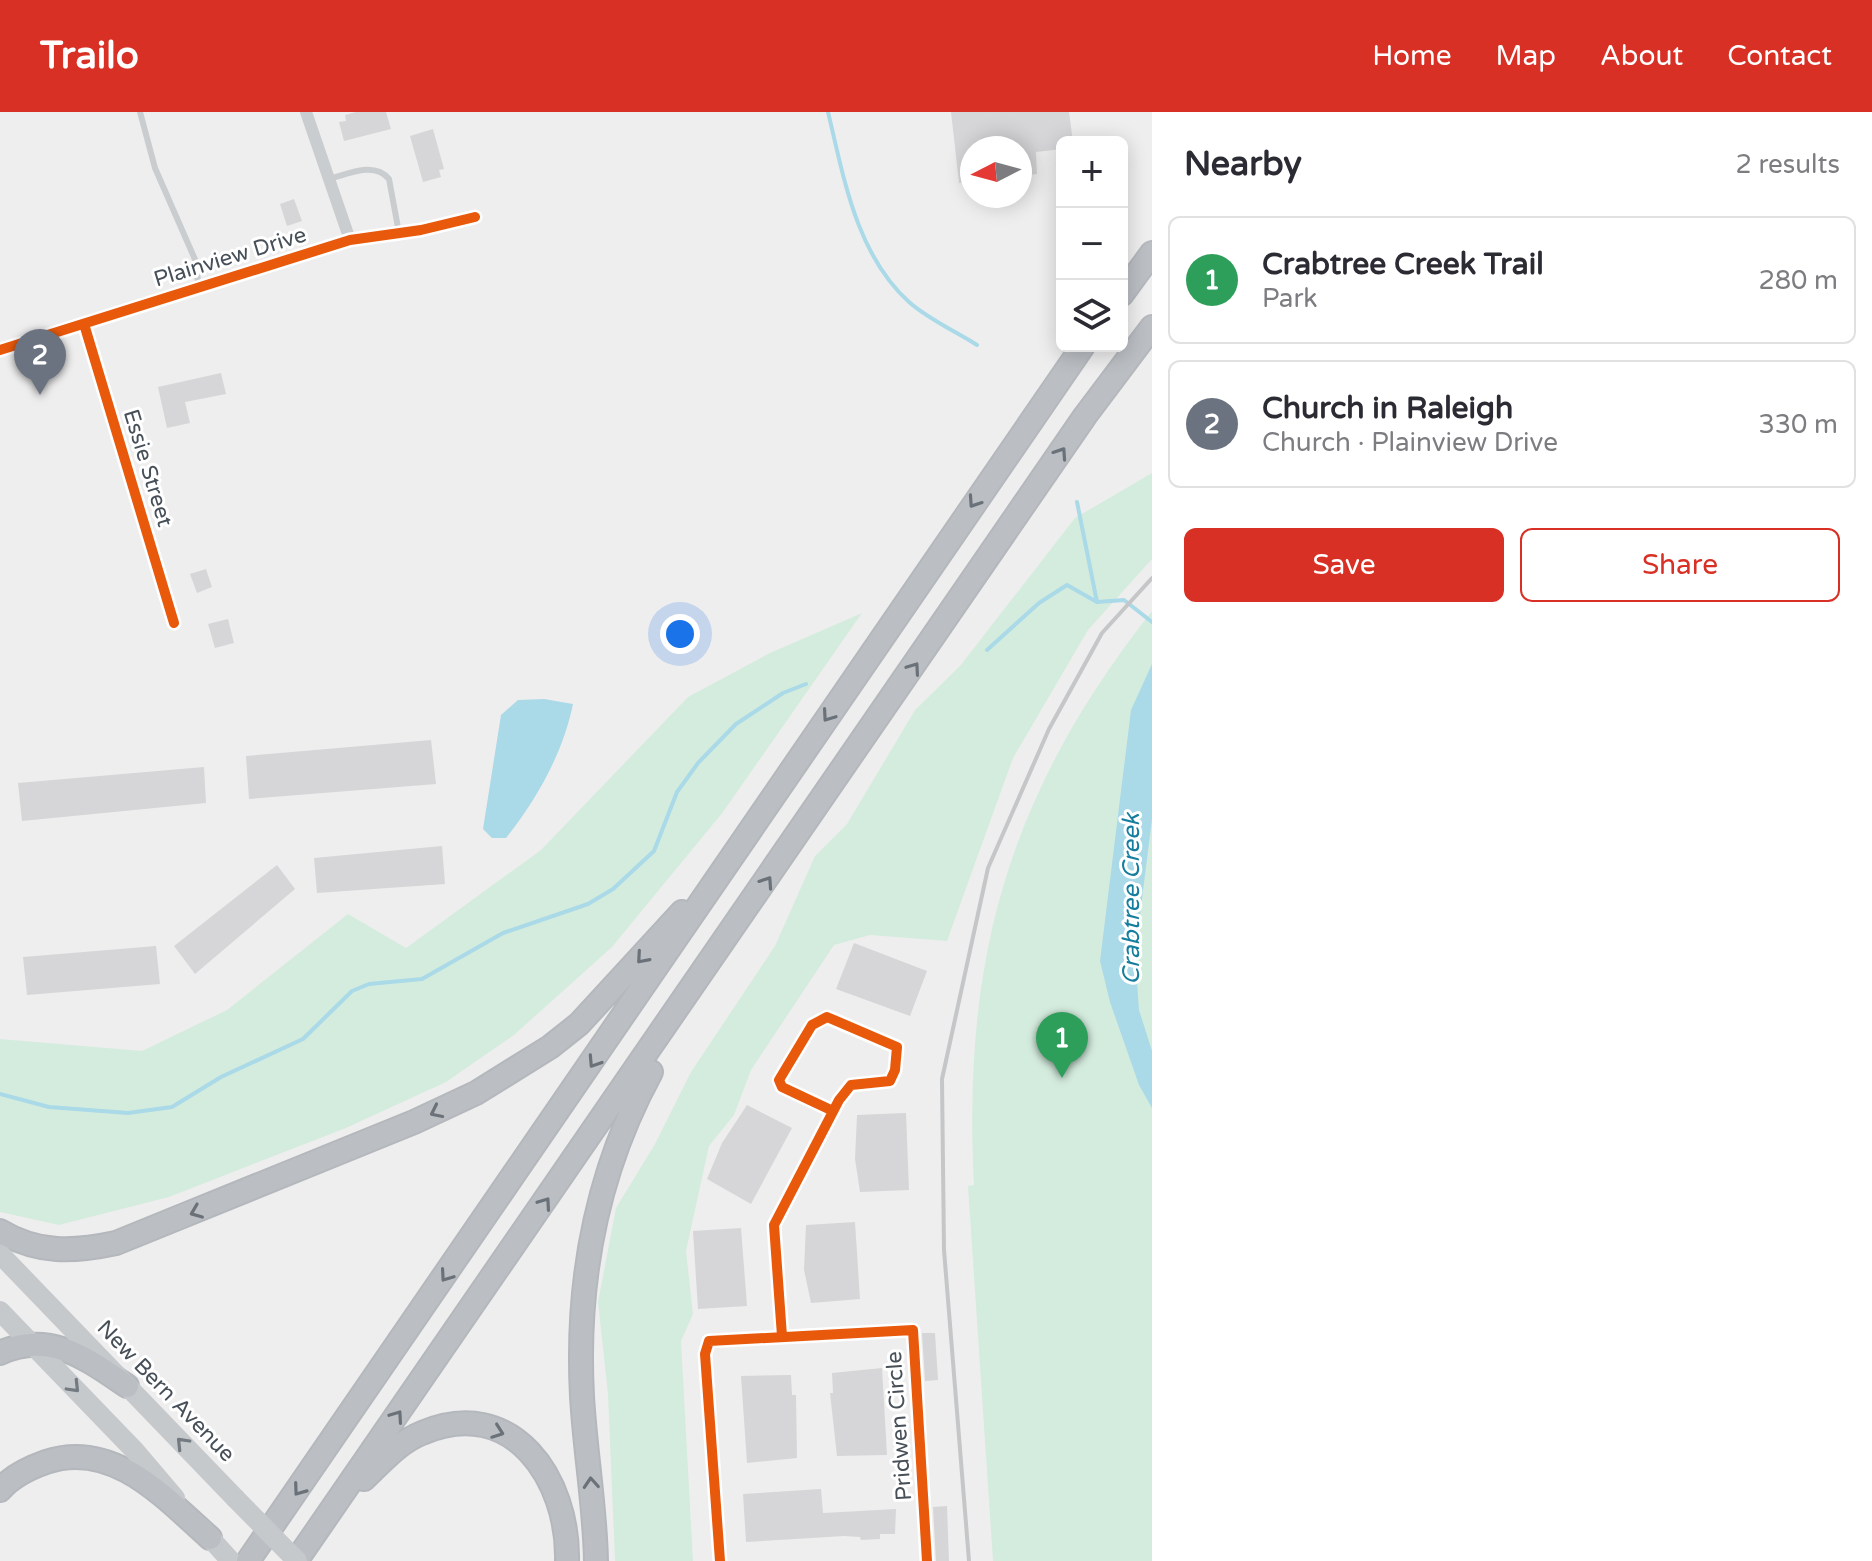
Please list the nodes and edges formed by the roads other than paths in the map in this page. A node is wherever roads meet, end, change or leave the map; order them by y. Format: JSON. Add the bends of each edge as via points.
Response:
{"nodes":[{"id":1,"x":140,"y":112,"type":"edge"},
{"id":2,"x":306,"y":112,"type":"edge"},
{"id":3,"x":329,"y":179,"type":"junction"},
{"id":4,"x":475,"y":217,"type":"dead end"},
{"id":5,"x":399,"y":234,"type":"junction"},
{"id":6,"x":350,"y":240,"type":"junction"},
{"id":7,"x":1152,"y":253,"type":"edge"},
{"id":8,"x":1128,"y":286,"type":"edge"},
{"id":9,"x":198,"y":288,"type":"junction"},
{"id":10,"x":84,"y":324,"type":"junction"},
{"id":11,"x":1152,"y":327,"type":"edge"},
{"id":12,"x":0,"y":350,"type":"edge"},
{"id":13,"x":1079,"y":352,"type":"edge"},
{"id":14,"x":174,"y":623,"type":"dead end"},
{"id":15,"x":730,"y":857,"type":"junction"},
{"id":16,"x":722,"y":946,"type":"junction"},
{"id":17,"x":833,"y":1111,"type":"junction"},
{"id":18,"x":0,"y":1231,"type":"edge"},
{"id":19,"x":0,"y":1254,"type":"edge"},
{"id":20,"x":0,"y":1311,"type":"edge"},
{"id":21,"x":782,"y":1336,"type":"junction"},
{"id":22,"x":30,"y":1344,"type":"junction"},
{"id":23,"x":0,"y":1353,"type":"edge"},
{"id":24,"x":127,"y":1386,"type":"junction"},
{"id":25,"x":0,"y":1490,"type":"edge"},
{"id":26,"x":337,"y":1503,"type":"junction"},
{"id":27,"x":210,"y":1538,"type":"junction"},
{"id":28,"x":231,"y":1561,"type":"edge"},
{"id":29,"x":248,"y":1561,"type":"edge"},
{"id":30,"x":296,"y":1561,"type":"edge"},
{"id":31,"x":567,"y":1561,"type":"edge"},
{"id":32,"x":596,"y":1561,"type":"edge"},
{"id":33,"x":720,"y":1561,"type":"edge"},
{"id":34,"x":927,"y":1561,"type":"edge"}],
"edges":[{"from":1,"to":9,"type":"lane","via":[[155,168],[197,264]]},
{"from":2,"to":3,"type":"street"},
{"from":3,"to":5,"type":"lane","via":[[366,169],[384,173]]},
{"from":3,"to":6,"type":"street"},
{"from":4,"to":5,"type":"street","name":"Plainview Drive"},
{"from":5,"to":6,"type":"street","name":"Plainview Drive"},
{"from":6,"to":9,"type":"street","name":"Plainview Drive"},
{"from":7,"to":8,"type":"highway"},
{"from":9,"to":10,"type":"street","name":"Plainview Drive"},
{"from":10,"to":12,"type":"street","name":"Plainview Drive"},
{"from":10,"to":14,"type":"street","name":"Essie Street"},
{"from":16,"to":11,"type":"highway","one_way":true,"via":[[1085,416]]},
{"from":13,"to":15,"type":"highway","one_way":true},
{"from":15,"to":18,"type":"highway","one_way":true,"via":[[579,1024],[476,1093],[116,1243],[43,1249]]},
{"from":15,"to":29,"type":"highway","one_way":true},
{"from":26,"to":16,"type":"highway","one_way":true},
{"from":32,"to":16,"type":"highway","one_way":true,"via":[[581,1375],[590,1244],[608,1169],[632,1106]]},
{"from":17,"to":17,"type":"street","via":[[851,1085],[890,1081],[897,1047],[827,1017],[812,1025],[779,1080],[782,1087]]},
{"from":17,"to":21,"type":"street","via":[[774,1225]]},
{"from":19,"to":24,"type":"main road","name":"New Bern Avenue"},
{"from":20,"to":22,"type":"main road"},
{"from":21,"to":33,"type":"street","name":"Pridwen Circle","via":[[709,1341],[705,1354]]},
{"from":21,"to":34,"type":"street","name":"Pridwen Circle","via":[[913,1330]]},
{"from":22,"to":23,"type":"highway"},
{"from":22,"to":24,"type":"highway","via":[[78,1352]]},
{"from":22,"to":27,"type":"main road","one_way":true,"via":[[135,1451]]},
{"from":30,"to":24,"type":"main road","name":"New Bern Avenue","one_way":true,"bridge":true},
{"from":25,"to":27,"type":"highway","via":[[25,1470],[52,1460],[104,1460],[142,1480]]},
{"from":26,"to":30,"type":"highway"},
{"from":26,"to":31,"type":"highway","one_way":true,"via":[[393,1451],[424,1432],[469,1424],[487,1427],[524,1444],[544,1468],[564,1522]]},
{"from":27,"to":28,"type":"main road"}]}
